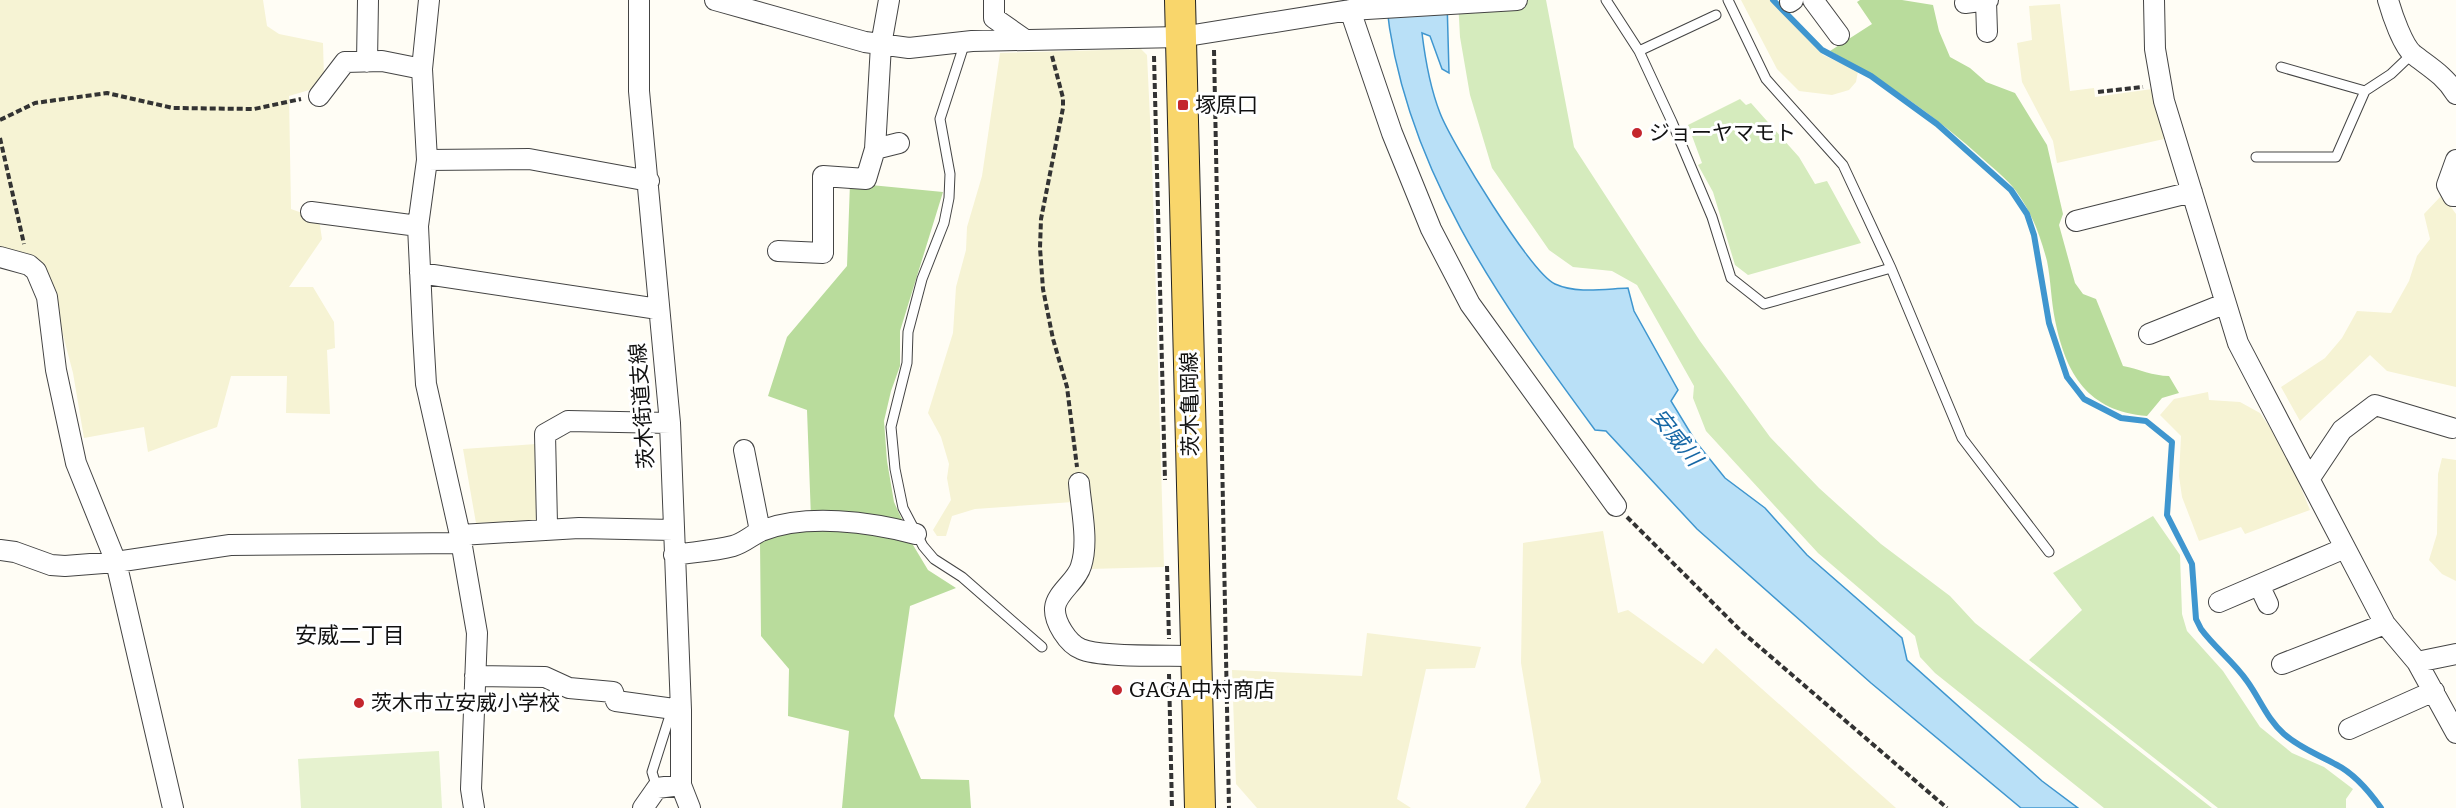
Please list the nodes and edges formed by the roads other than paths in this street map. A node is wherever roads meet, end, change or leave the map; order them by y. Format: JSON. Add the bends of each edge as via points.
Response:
{"nodes":[{"id":1,"x":368,"y":0,"type":"edge"},
{"id":2,"x":429,"y":0,"type":"edge"},
{"id":3,"x":639,"y":0,"type":"edge"},
{"id":4,"x":715,"y":0,"type":"edge"},
{"id":5,"x":889,"y":0,"type":"edge"},
{"id":6,"x":994,"y":0,"type":"edge"},
{"id":7,"x":1180,"y":0,"type":"edge"},
{"id":8,"x":1517,"y":0,"type":"edge"},
{"id":9,"x":1606,"y":0,"type":"edge"},
{"id":10,"x":1728,"y":0,"type":"edge"},
{"id":11,"x":1813,"y":0,"type":"edge"},
{"id":12,"x":2154,"y":0,"type":"edge"},
{"id":13,"x":2388,"y":0,"type":"edge"},
{"id":14,"x":1987,"y":1,"type":"edge"},
{"id":15,"x":1965,"y":3,"type":"dead end"},
{"id":16,"x":1350,"y":10,"type":"junction"},
{"id":17,"x":1716,"y":15,"type":"dead end"},
{"id":18,"x":1987,"y":32,"type":"dead end"},
{"id":19,"x":1839,"y":35,"type":"dead end"},
{"id":20,"x":1181,"y":37,"type":"junction"},
{"id":21,"x":1024,"y":39,"type":"junction"},
{"id":22,"x":965,"y":42,"type":"junction"},
{"id":23,"x":881,"y":45,"type":"junction"},
{"id":24,"x":1639,"y":51,"type":"junction"},
{"id":25,"x":2412,"y":54,"type":"junction"},
{"id":26,"x":367,"y":62,"type":"junction"},
{"id":27,"x":2281,"y":67,"type":"dead end"},
{"id":28,"x":422,"y":69,"type":"junction"},
{"id":29,"x":2365,"y":90,"type":"junction"},
{"id":30,"x":2456,"y":93,"type":"edge"},
{"id":31,"x":319,"y":96,"type":"road end"},
{"id":32,"x":899,"y":143,"type":"dead end"},
{"id":33,"x":875,"y":149,"type":"junction"},
{"id":34,"x":2256,"y":156,"type":"dead end"},
{"id":35,"x":427,"y":160,"type":"junction"},
{"id":36,"x":2456,"y":160,"type":"edge"},
{"id":37,"x":649,"y":181,"type":"junction"},
{"id":38,"x":2192,"y":192,"type":"junction"},
{"id":39,"x":2456,"y":196,"type":"edge"},
{"id":40,"x":311,"y":212,"type":"dead end"},
{"id":41,"x":2076,"y":221,"type":"dead end"},
{"id":42,"x":418,"y":226,"type":"junction"},
{"id":43,"x":778,"y":251,"type":"dead end"},
{"id":44,"x":0,"y":257,"type":"edge"},
{"id":45,"x":1891,"y":268,"type":"junction"},
{"id":46,"x":420,"y":273,"type":"junction"},
{"id":47,"x":2224,"y":304,"type":"junction"},
{"id":48,"x":658,"y":309,"type":"junction"},
{"id":49,"x":2149,"y":334,"type":"dead end"},
{"id":50,"x":669,"y":423,"type":"junction"},
{"id":51,"x":2452,"y":428,"type":"dead end"},
{"id":52,"x":744,"y":450,"type":"dead end"},
{"id":53,"x":2310,"y":478,"type":"junction"},
{"id":54,"x":1079,"y":483,"type":"road end"},
{"id":55,"x":1616,"y":506,"type":"road end"},
{"id":56,"x":548,"y":524,"type":"dead end"},
{"id":57,"x":673,"y":530,"type":"junction"},
{"id":58,"x":760,"y":531,"type":"junction"},
{"id":59,"x":916,"y":534,"type":"junction"},
{"id":60,"x":461,"y":539,"type":"junction"},
{"id":61,"x":2345,"y":548,"type":"junction"},
{"id":62,"x":0,"y":550,"type":"edge"},
{"id":63,"x":2049,"y":552,"type":"dead end"},
{"id":64,"x":674,"y":555,"type":"junction"},
{"id":65,"x":116,"y":562,"type":"junction"},
{"id":66,"x":2259,"y":585,"type":"junction"},
{"id":67,"x":2219,"y":602,"type":"dead end"},
{"id":68,"x":2268,"y":604,"type":"dead end"},
{"id":69,"x":2385,"y":624,"type":"junction"},
{"id":70,"x":1042,"y":647,"type":"dead end"},
{"id":71,"x":2456,"y":654,"type":"edge"},
{"id":72,"x":1182,"y":655,"type":"junction"},
{"id":73,"x":2417,"y":662,"type":"junction"},
{"id":74,"x":2282,"y":664,"type":"dead end"},
{"id":75,"x":475,"y":676,"type":"junction"},
{"id":76,"x":2434,"y":691,"type":"junction"},
{"id":77,"x":676,"y":710,"type":"junction"},
{"id":78,"x":2349,"y":729,"type":"dead end"},
{"id":79,"x":2456,"y":733,"type":"edge"},
{"id":80,"x":681,"y":785,"type":"junction"},
{"id":81,"x":657,"y":788,"type":"junction"},
{"id":82,"x":173,"y":808,"type":"edge"},
{"id":83,"x":474,"y":808,"type":"edge"},
{"id":84,"x":643,"y":808,"type":"edge"},
{"id":85,"x":690,"y":808,"type":"edge"},
{"id":86,"x":1200,"y":808,"type":"edge"}],
"edges":[{"from":1,"to":26,"type":"street"},
{"from":2,"to":28,"type":"street"},
{"from":3,"to":37,"type":"street","name":"茨木街道支線","via":[[639,91]]},
{"from":4,"to":23,"type":"street"},
{"from":5,"to":23,"type":"street"},
{"from":6,"to":21,"type":"street","via":[[994,18]]},
{"from":7,"to":20,"type":"main road","name":"茨木亀岡線"},
{"from":8,"to":16,"type":"street"},
{"from":9,"to":24,"type":"lane"},
{"from":10,"to":45,"type":"lane","via":[[1766,79],[1843,165]]},
{"from":11,"to":19,"type":"street"},
{"from":12,"to":38,"type":"street","via":[[2155,49],[2161,85]]},
{"from":13,"to":25,"type":"street","via":[[2392,17]]},
{"from":14,"to":15,"type":"street"},
{"from":14,"to":18,"type":"street"},
{"from":16,"to":20,"type":"street"},
{"from":16,"to":55,"type":"street","via":[[1422,208],[1470,304]]},
{"from":17,"to":24,"type":"lane"},
{"from":20,"to":21,"type":"street"},
{"from":20,"to":72,"type":"main road","name":"茨木亀岡線"},
{"from":21,"to":22,"type":"street"},
{"from":22,"to":23,"type":"street","via":[[909,48]]},
{"from":22,"to":59,"type":"lane","via":[[940,119],[950,174],[946,214],[908,332],[907,363],[891,427],[903,508]]},
{"from":23,"to":33,"type":"street"},
{"from":24,"to":45,"type":"lane","via":[[1712,217],[1731,278],[1764,304]]},
{"from":25,"to":29,"type":"lane","via":[[2391,74]]},
{"from":25,"to":30,"type":"street","via":[[2438,71]]},
{"from":26,"to":28,"type":"street"},
{"from":26,"to":31,"type":"street","via":[[345,62]]},
{"from":27,"to":29,"type":"lane"},
{"from":28,"to":35,"type":"street"},
{"from":29,"to":34,"type":"lane","via":[[2336,157]]},
{"from":32,"to":33,"type":"street"},
{"from":33,"to":43,"type":"street","via":[[866,179],[823,176],[823,253]]},
{"from":35,"to":37,"type":"street","via":[[529,159]]},
{"from":35,"to":42,"type":"street"},
{"from":36,"to":39,"type":"street","via":[[2447,185]]},
{"from":37,"to":48,"type":"street","name":"茨木街道支線"},
{"from":38,"to":41,"type":"street"},
{"from":38,"to":47,"type":"street"},
{"from":40,"to":42,"type":"street"},
{"from":42,"to":46,"type":"street"},
{"from":44,"to":65,"type":"street","via":[[29,265],[36,271],[47,297],[56,370],[76,463]]},
{"from":45,"to":63,"type":"lane","via":[[1962,438]]},
{"from":46,"to":48,"type":"street"},
{"from":46,"to":60,"type":"street","via":[[426,384]]},
{"from":47,"to":49,"type":"street"},
{"from":47,"to":53,"type":"street","via":[[2255,378]]},
{"from":48,"to":50,"type":"street","name":"茨木街道支線"},
{"from":50,"to":56,"type":"street","via":[[568,420],[545,434]]},
{"from":50,"to":57,"type":"street","name":"茨木街道支線"},
{"from":51,"to":53,"type":"street","via":[[2375,405],[2342,430]]},
{"from":52,"to":58,"type":"street"},
{"from":53,"to":61,"type":"street"},
{"from":54,"to":72,"type":"street","via":[[1084,552],[1081,567],[1055,605],[1055,618],[1073,645],[1081,650]]},
{"from":57,"to":60,"type":"street","via":[[579,528]]},
{"from":57,"to":64,"type":"street","name":"茨木街道支線"},
{"from":58,"to":59,"type":"street","via":[[811,522],[849,521]]},
{"from":58,"to":64,"type":"street","via":[[732,546]]},
{"from":59,"to":70,"type":"lane","via":[[934,559],[962,577]]},
{"from":60,"to":65,"type":"street","via":[[230,544]]},
{"from":60,"to":75,"type":"street","via":[[477,633]]},
{"from":61,"to":66,"type":"street"},
{"from":61,"to":69,"type":"street"},
{"from":62,"to":65,"type":"street","via":[[51,565]]},
{"from":64,"to":77,"type":"street","name":"茨木街道支線"},
{"from":65,"to":82,"type":"street"},
{"from":66,"to":67,"type":"street"},
{"from":66,"to":68,"type":"street"},
{"from":69,"to":73,"type":"street"},
{"from":69,"to":74,"type":"street"},
{"from":71,"to":73,"type":"street"},
{"from":72,"to":86,"type":"main road","name":"茨木亀岡線"},
{"from":73,"to":76,"type":"street"},
{"from":75,"to":77,"type":"street","via":[[545,677],[569,688],[613,692],[616,701]]},
{"from":75,"to":83,"type":"street","via":[[471,789]]},
{"from":76,"to":78,"type":"street"},
{"from":76,"to":79,"type":"street"},
{"from":77,"to":80,"type":"street","name":"茨木街道支線"},
{"from":77,"to":81,"type":"lane","via":[[652,772]]},
{"from":80,"to":81,"type":"street"},
{"from":80,"to":85,"type":"street","name":"茨木街道支線"},
{"from":81,"to":84,"type":"street"}]}
